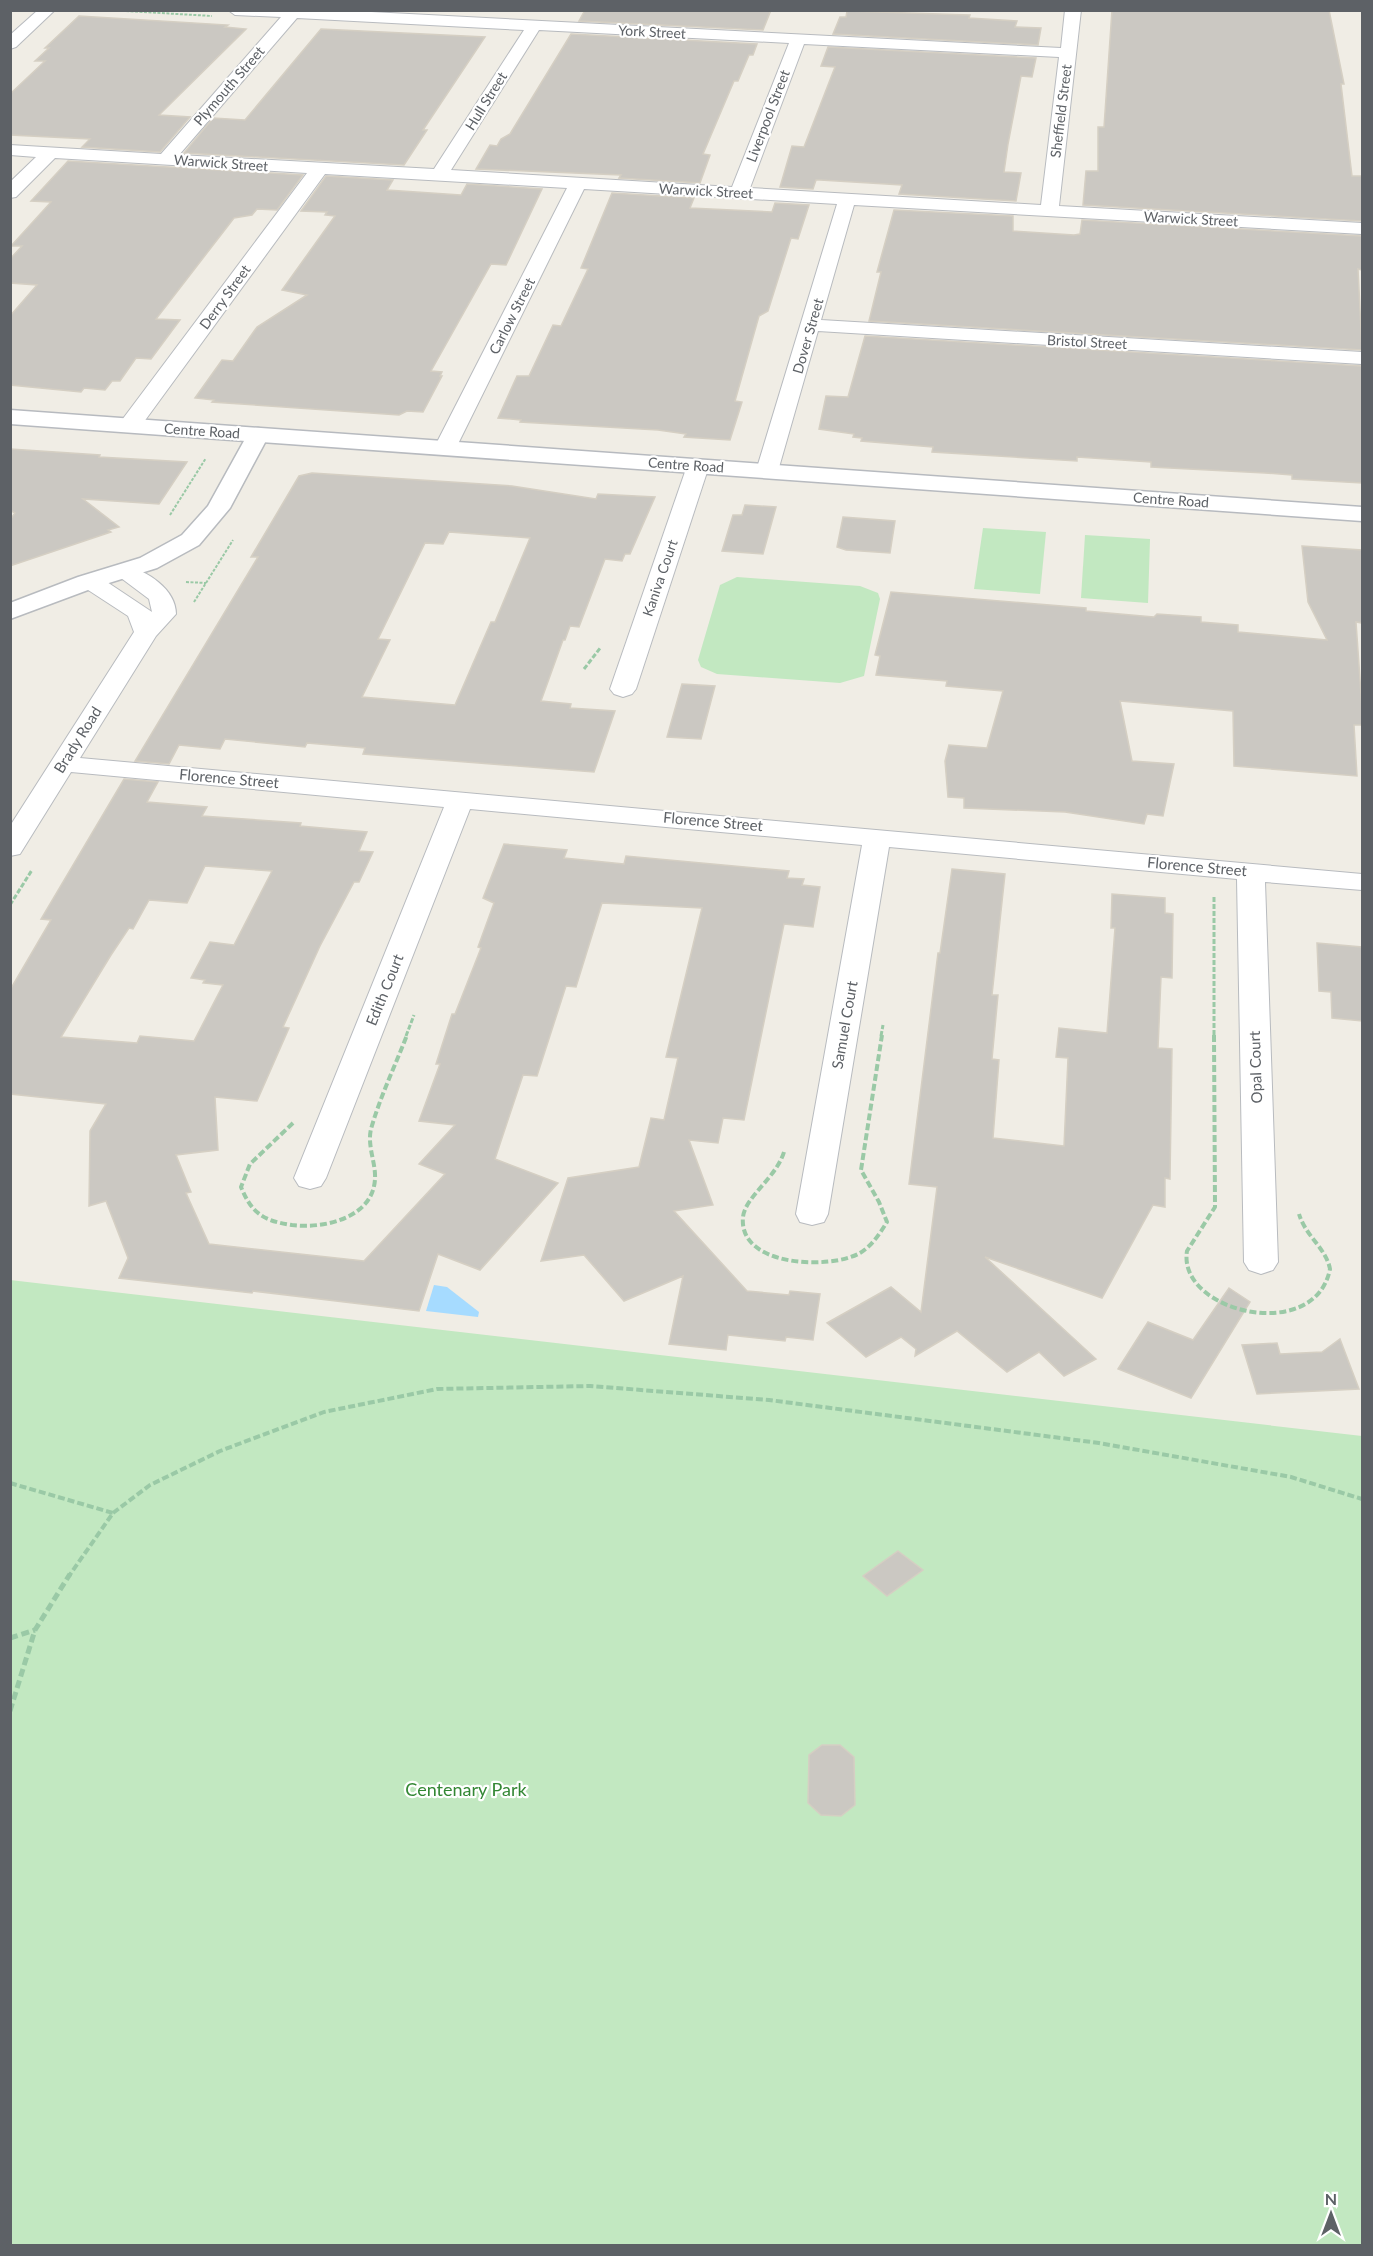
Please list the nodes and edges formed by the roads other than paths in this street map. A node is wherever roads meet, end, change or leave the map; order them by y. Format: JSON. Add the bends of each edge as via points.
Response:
{"nodes":[{"id":1,"x":48,"y":10,"type":"edge"},
{"id":2,"x":235,"y":10,"type":"edge"},
{"id":3,"x":1073,"y":10,"type":"edge"},
{"id":4,"x":293,"y":14,"type":"junction"},
{"id":5,"x":534,"y":26,"type":"junction"},
{"id":6,"x":798,"y":39,"type":"junction"},
{"id":7,"x":10,"y":44,"type":"edge"},
{"id":8,"x":1068,"y":53,"type":"junction"},
{"id":9,"x":10,"y":150,"type":"edge"},
{"id":10,"x":50,"y":153,"type":"junction"},
{"id":11,"x":166,"y":159,"type":"junction"},
{"id":12,"x":319,"y":169,"type":"junction"},
{"id":13,"x":439,"y":175,"type":"junction"},
{"id":14,"x":579,"y":183,"type":"junction"},
{"id":15,"x":739,"y":192,"type":"junction"},
{"id":16,"x":10,"y":194,"type":"edge"},
{"id":17,"x":847,"y":199,"type":"junction"},
{"id":18,"x":1049,"y":211,"type":"junction"},
{"id":19,"x":1362,"y":229,"type":"edge"},
{"id":20,"x":812,"y":325,"type":"junction"},
{"id":21,"x":1362,"y":358,"type":"edge"},
{"id":22,"x":10,"y":417,"type":"edge"},
{"id":23,"x":130,"y":425,"type":"junction"},
{"id":24,"x":258,"y":435,"type":"junction"},
{"id":25,"x":445,"y":448,"type":"junction"},
{"id":26,"x":698,"y":466,"type":"junction"},
{"id":27,"x":767,"y":471,"type":"junction"},
{"id":28,"x":1362,"y":514,"type":"edge"},
{"id":29,"x":125,"y":572,"type":"junction"},
{"id":30,"x":97,"y":585,"type":"junction"},
{"id":31,"x":10,"y":612,"type":"edge"},
{"id":32,"x":10,"y":624,"type":"edge"},
{"id":33,"x":146,"y":632,"type":"junction"},
{"id":34,"x":623,"y":689,"type":"dead end"},
{"id":35,"x":64,"y":764,"type":"junction"},
{"id":36,"x":460,"y":801,"type":"junction"},
{"id":37,"x":877,"y":837,"type":"junction"},
{"id":38,"x":10,"y":848,"type":"edge"},
{"id":39,"x":1251,"y":872,"type":"junction"},
{"id":40,"x":1362,"y":882,"type":"edge"},
{"id":41,"x":310,"y":1178,"type":"dead end"},
{"id":42,"x":812,"y":1214,"type":"dead end"},
{"id":43,"x":1261,"y":1262,"type":"dead end"}],
"edges":[{"from":1,"to":7,"type":"street"},
{"from":2,"to":4,"type":"street","name":"York Street"},
{"from":3,"to":8,"type":"street","name":"Sheffield Street"},
{"from":4,"to":5,"type":"street","name":"York Street"},
{"from":4,"to":11,"type":"street","name":"Plymouth Street"},
{"from":5,"to":6,"type":"street","name":"York Street"},
{"from":5,"to":13,"type":"street","name":"Hull Street"},
{"from":6,"to":8,"type":"street","name":"York Street"},
{"from":6,"to":15,"type":"street","name":"Liverpool Street"},
{"from":8,"to":18,"type":"street","name":"Sheffield Street"},
{"from":9,"to":10,"type":"street","name":"Warwick Street"},
{"from":10,"to":11,"type":"street","name":"Warwick Street"},
{"from":10,"to":16,"type":"street"},
{"from":11,"to":12,"type":"street","name":"Warwick Street"},
{"from":12,"to":13,"type":"street","name":"Warwick Street"},
{"from":12,"to":23,"type":"street","name":"Derry Street"},
{"from":13,"to":14,"type":"street","name":"Warwick Street"},
{"from":14,"to":15,"type":"street","name":"Warwick Street"},
{"from":14,"to":25,"type":"street","name":"Carlow Street"},
{"from":15,"to":17,"type":"street","name":"Warwick Street"},
{"from":17,"to":18,"type":"street","name":"Warwick Street"},
{"from":17,"to":20,"type":"street","name":"Dover Street"},
{"from":18,"to":19,"type":"street","name":"Warwick Street"},
{"from":20,"to":21,"type":"street","name":"Bristol Street"},
{"from":20,"to":27,"type":"street","name":"Dover Street"},
{"from":22,"to":23,"type":"main road","name":"Centre Road"},
{"from":23,"to":24,"type":"main road","name":"Centre Road"},
{"from":24,"to":25,"type":"main road","name":"Centre Road"},
{"from":24,"to":29,"type":"main road","via":[[203,528],[172,550]]},
{"from":25,"to":26,"type":"main road","name":"Centre Road"},
{"from":26,"to":27,"type":"main road","name":"Centre Road"},
{"from":26,"to":34,"type":"street","name":"Kaniva Court"},
{"from":27,"to":28,"type":"main road","name":"Centre Road"},
{"from":29,"to":30,"type":"main road"},
{"from":29,"to":33,"type":"street","name":"Brady Road","via":[[164,602],[164,614]]},
{"from":30,"to":31,"type":"main road"},
{"from":30,"to":32,"type":"main road"},
{"from":30,"to":33,"type":"street","via":[[139,612]]},
{"from":33,"to":35,"type":"street","name":"Brady Road"},
{"from":35,"to":36,"type":"street","name":"Florence Street"},
{"from":35,"to":38,"type":"street","name":"Brady Road"},
{"from":36,"to":37,"type":"street","name":"Florence Street"},
{"from":36,"to":41,"type":"street","name":"Edith Court"},
{"from":37,"to":39,"type":"street","name":"Florence Street"},
{"from":37,"to":42,"type":"street","name":"Samuel Court"},
{"from":39,"to":40,"type":"street","name":"Florence Street"},
{"from":39,"to":43,"type":"street","name":"Opal Court"}]}
